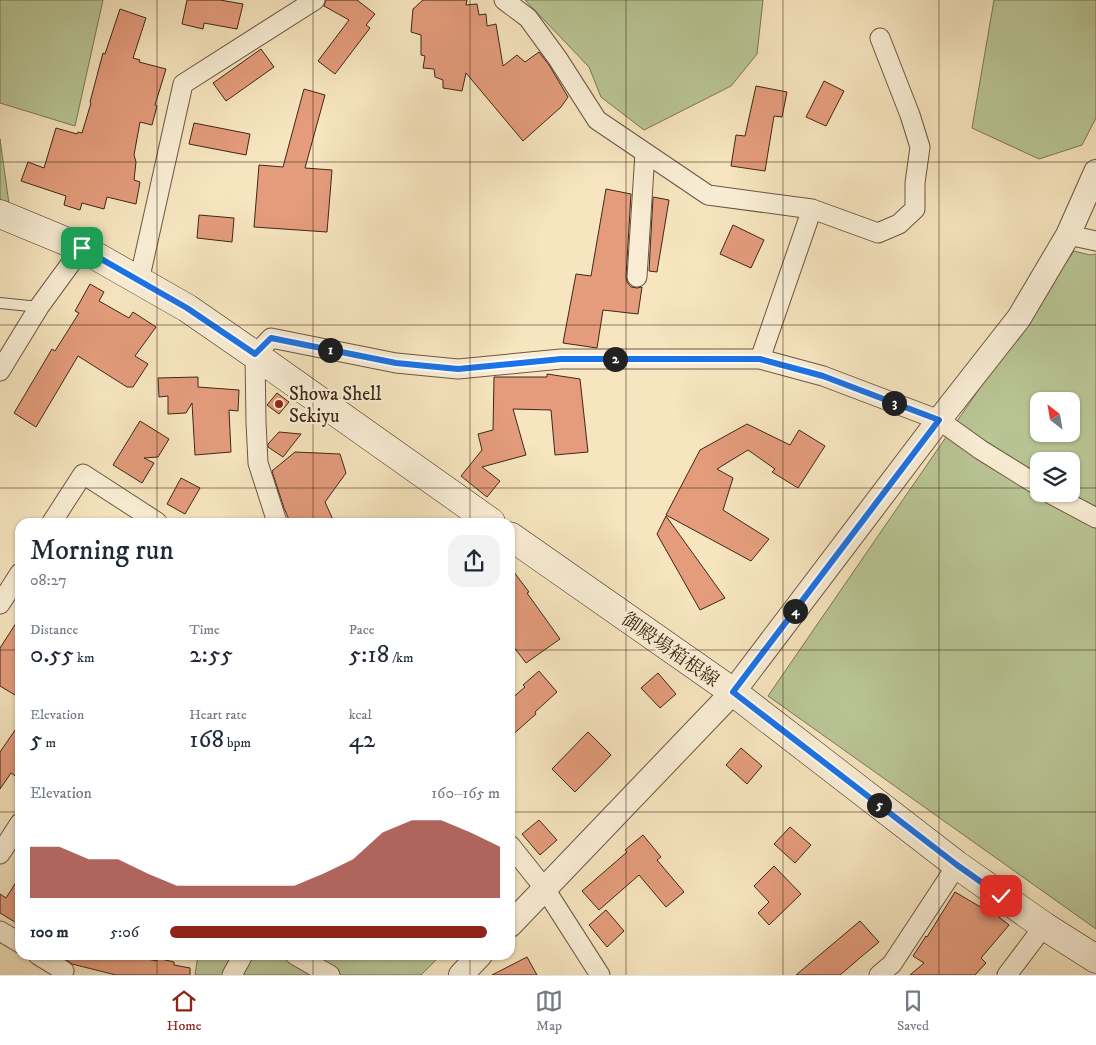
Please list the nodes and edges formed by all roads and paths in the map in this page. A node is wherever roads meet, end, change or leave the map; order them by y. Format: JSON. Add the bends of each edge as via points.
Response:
{"nodes":[{"id":1,"x":314,"y":0,"type":"edge"},
{"id":2,"x":504,"y":0,"type":"edge"},
{"id":3,"x":880,"y":38,"type":"dead end"},
{"id":4,"x":645,"y":152,"type":"junction"},
{"id":5,"x":1096,"y":172,"type":"edge"},
{"id":6,"x":812,"y":209,"type":"junction"},
{"id":7,"x":0,"y":214,"type":"edge"},
{"id":8,"x":1068,"y":235,"type":"junction"},
{"id":9,"x":1096,"y":241,"type":"edge"},
{"id":10,"x":82,"y":248,"type":"junction"},
{"id":11,"x":637,"y":277,"type":"dead end"},
{"id":12,"x":139,"y":281,"type":"junction"},
{"id":13,"x":0,"y":303,"type":"edge"},
{"id":14,"x":39,"y":307,"type":"junction"},
{"id":15,"x":255,"y":354,"type":"junction"},
{"id":16,"x":760,"y":359,"type":"junction"},
{"id":17,"x":0,"y":371,"type":"edge"},
{"id":18,"x":939,"y":420,"type":"junction"},
{"id":19,"x":1030,"y":480,"type":"edge"},
{"id":20,"x":1066,"y":502,"type":"edge"},
{"id":21,"x":55,"y":518,"type":"edge"},
{"id":22,"x":151,"y":518,"type":"edge"},
{"id":23,"x":276,"y":518,"type":"edge"},
{"id":24,"x":485,"y":518,"type":"edge"},
{"id":25,"x":1096,"y":518,"type":"edge"},
{"id":26,"x":515,"y":539,"type":"edge"},
{"id":27,"x":15,"y":581,"type":"edge"},
{"id":28,"x":0,"y":604,"type":"edge"},
{"id":29,"x":733,"y":692,"type":"junction"},
{"id":30,"x":15,"y":830,"type":"edge"},
{"id":31,"x":515,"y":851,"type":"edge"},
{"id":32,"x":0,"y":854,"type":"edge"},
{"id":33,"x":957,"y":865,"type":"junction"},
{"id":34,"x":545,"y":889,"type":"junction"},
{"id":35,"x":515,"y":920,"type":"edge"},
{"id":36,"x":1044,"y":926,"type":"junction"},
{"id":37,"x":0,"y":931,"type":"edge"},
{"id":38,"x":15,"y":941,"type":"edge"},
{"id":39,"x":50,"y":960,"type":"edge"},
{"id":40,"x":240,"y":960,"type":"edge"},
{"id":41,"x":304,"y":960,"type":"edge"},
{"id":42,"x":475,"y":960,"type":"edge"},
{"id":43,"x":1096,"y":960,"type":"edge"},
{"id":44,"x":66,"y":967,"type":"edge"},
{"id":45,"x":232,"y":975,"type":"edge"},
{"id":46,"x":330,"y":975,"type":"edge"},
{"id":47,"x":461,"y":975,"type":"edge"},
{"id":48,"x":600,"y":975,"type":"edge"},
{"id":49,"x":879,"y":975,"type":"edge"},
{"id":50,"x":1007,"y":975,"type":"edge"}],
"edges":[{"from":1,"to":12,"type":"street","via":[[182,84]]},
{"from":2,"to":4,"type":"street","via":[[528,18],[597,120]]},
{"from":3,"to":6,"type":"street","via":[[920,147],[914,209],[899,224],[878,233]]},
{"from":4,"to":6,"type":"street","via":[[708,195]]},
{"from":4,"to":11,"type":"street"},
{"from":5,"to":8,"type":"street"},
{"from":6,"to":16,"type":"street"},
{"from":7,"to":10,"type":"main road"},
{"from":8,"to":9,"type":"street"},
{"from":8,"to":18,"type":"street","via":[[1019,318]]},
{"from":10,"to":12,"type":"main road"},
{"from":10,"to":14,"type":"street"},
{"from":12,"to":15,"type":"main road","via":[[187,308]]},
{"from":13,"to":14,"type":"lane"},
{"from":14,"to":17,"type":"street"},
{"from":15,"to":16,"type":"street","via":[[271,338],[396,363],[458,369],[561,359]]},
{"from":15,"to":23,"type":"street","via":[[258,463]]},
{"from":15,"to":24,"type":"main road"},
{"from":16,"to":18,"type":"street","via":[[823,376]]},
{"from":18,"to":19,"type":"street"},
{"from":18,"to":29,"type":"street"},
{"from":20,"to":25,"type":"street"},
{"from":21,"to":22,"type":"street","via":[[83,474]]},
{"from":26,"to":29,"type":"main road","name":"御殿場箱根線"},
{"from":27,"to":28,"type":"street"},
{"from":29,"to":33,"type":"main road","name":"御殿場箱根線"},
{"from":29,"to":34,"type":"street"},
{"from":30,"to":32,"type":"street"},
{"from":31,"to":34,"type":"street"},
{"from":33,"to":36,"type":"main road","name":"御殿場箱根線"},
{"from":33,"to":49,"type":"street","via":[[892,964]]},
{"from":34,"to":35,"type":"street"},
{"from":34,"to":48,"type":"street"},
{"from":36,"to":43,"type":"main road","name":"御殿場箱根線"},
{"from":36,"to":50,"type":"street"},
{"from":37,"to":38,"type":"street"},
{"from":39,"to":44,"type":"street"},
{"from":40,"to":45,"type":"street"},
{"from":41,"to":46,"type":"street"},
{"from":42,"to":47,"type":"street"}]}
